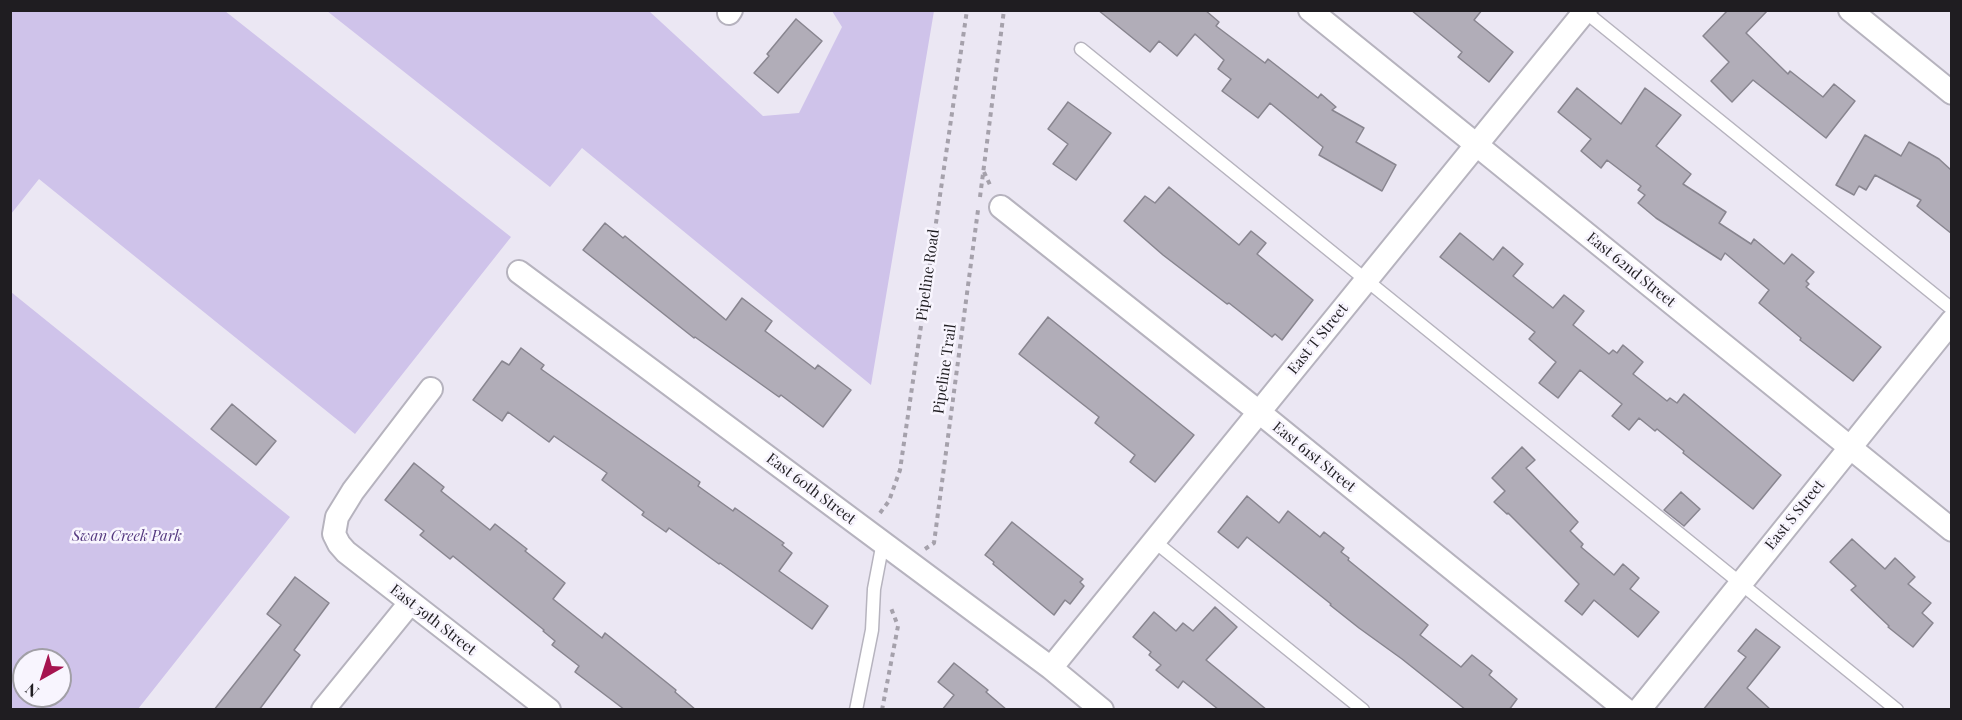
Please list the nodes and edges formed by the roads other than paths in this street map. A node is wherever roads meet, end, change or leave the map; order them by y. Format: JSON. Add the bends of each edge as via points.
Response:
{"nodes":[{"id":1,"x":1310,"y":10,"type":"edge"},
{"id":2,"x":1850,"y":10,"type":"edge"},
{"id":3,"x":1585,"y":11,"type":"edge"},
{"id":4,"x":1081,"y":49,"type":"dead end"},
{"id":5,"x":1952,"y":93,"type":"edge"},
{"id":6,"x":1476,"y":145,"type":"junction"},
{"id":7,"x":1001,"y":207,"type":"dead end"},
{"id":8,"x":519,"y":272,"type":"dead end"},
{"id":9,"x":1367,"y":279,"type":"junction"},
{"id":10,"x":1952,"y":309,"type":"edge"},
{"id":11,"x":1952,"y":321,"type":"edge"},
{"id":12,"x":431,"y":389,"type":"dead end"},
{"id":13,"x":1258,"y":412,"type":"junction"},
{"id":14,"x":1850,"y":447,"type":"junction"},
{"id":15,"x":1952,"y":530,"type":"edge"},
{"id":16,"x":875,"y":536,"type":"junction"},
{"id":17,"x":1154,"y":541,"type":"junction"},
{"id":18,"x":1740,"y":583,"type":"junction"},
{"id":19,"x":410,"y":603,"type":"junction"},
{"id":20,"x":1051,"y":668,"type":"junction"},
{"id":21,"x":323,"y":710,"type":"edge"},
{"id":22,"x":549,"y":710,"type":"edge"},
{"id":23,"x":856,"y":710,"type":"edge"},
{"id":24,"x":1102,"y":710,"type":"edge"},
{"id":25,"x":1363,"y":710,"type":"edge"},
{"id":26,"x":1626,"y":710,"type":"edge"},
{"id":27,"x":1639,"y":710,"type":"edge"},
{"id":28,"x":1897,"y":710,"type":"edge"}],
"edges":[{"from":1,"to":6,"type":"street","name":"East 62nd Street"},
{"from":2,"to":5,"type":"street"},
{"from":3,"to":6,"type":"street","name":"East T Street"},
{"from":3,"to":10,"type":"lane"},
{"from":4,"to":9,"type":"lane"},
{"from":6,"to":9,"type":"street","name":"East T Street"},
{"from":6,"to":14,"type":"street","name":"East 62nd Street"},
{"from":7,"to":13,"type":"street","name":"East 61st Street"},
{"from":8,"to":16,"type":"street","name":"East 60th Street"},
{"from":9,"to":13,"type":"street","name":"East T Street"},
{"from":9,"to":18,"type":"lane"},
{"from":11,"to":14,"type":"street","name":"East S Street"},
{"from":12,"to":19,"type":"street","name":"East 59th Street","via":[[353,491],[336,520],[334,534],[342,548]]},
{"from":13,"to":17,"type":"street","name":"East T Street"},
{"from":13,"to":26,"type":"street","name":"East 61st Street"},
{"from":14,"to":15,"type":"street","name":"East 62nd Street"},
{"from":14,"to":18,"type":"street","name":"East S Street"},
{"from":16,"to":20,"type":"street","name":"East 60th Street"},
{"from":16,"to":23,"type":"lane","via":[[872,630]]},
{"from":17,"to":20,"type":"street","name":"East T Street"},
{"from":17,"to":25,"type":"lane"},
{"from":18,"to":27,"type":"street","name":"East S Street"},
{"from":18,"to":28,"type":"lane"},
{"from":19,"to":21,"type":"street"},
{"from":19,"to":22,"type":"street","name":"East 59th Street"},
{"from":20,"to":24,"type":"street","name":"East 60th Street"}]}
